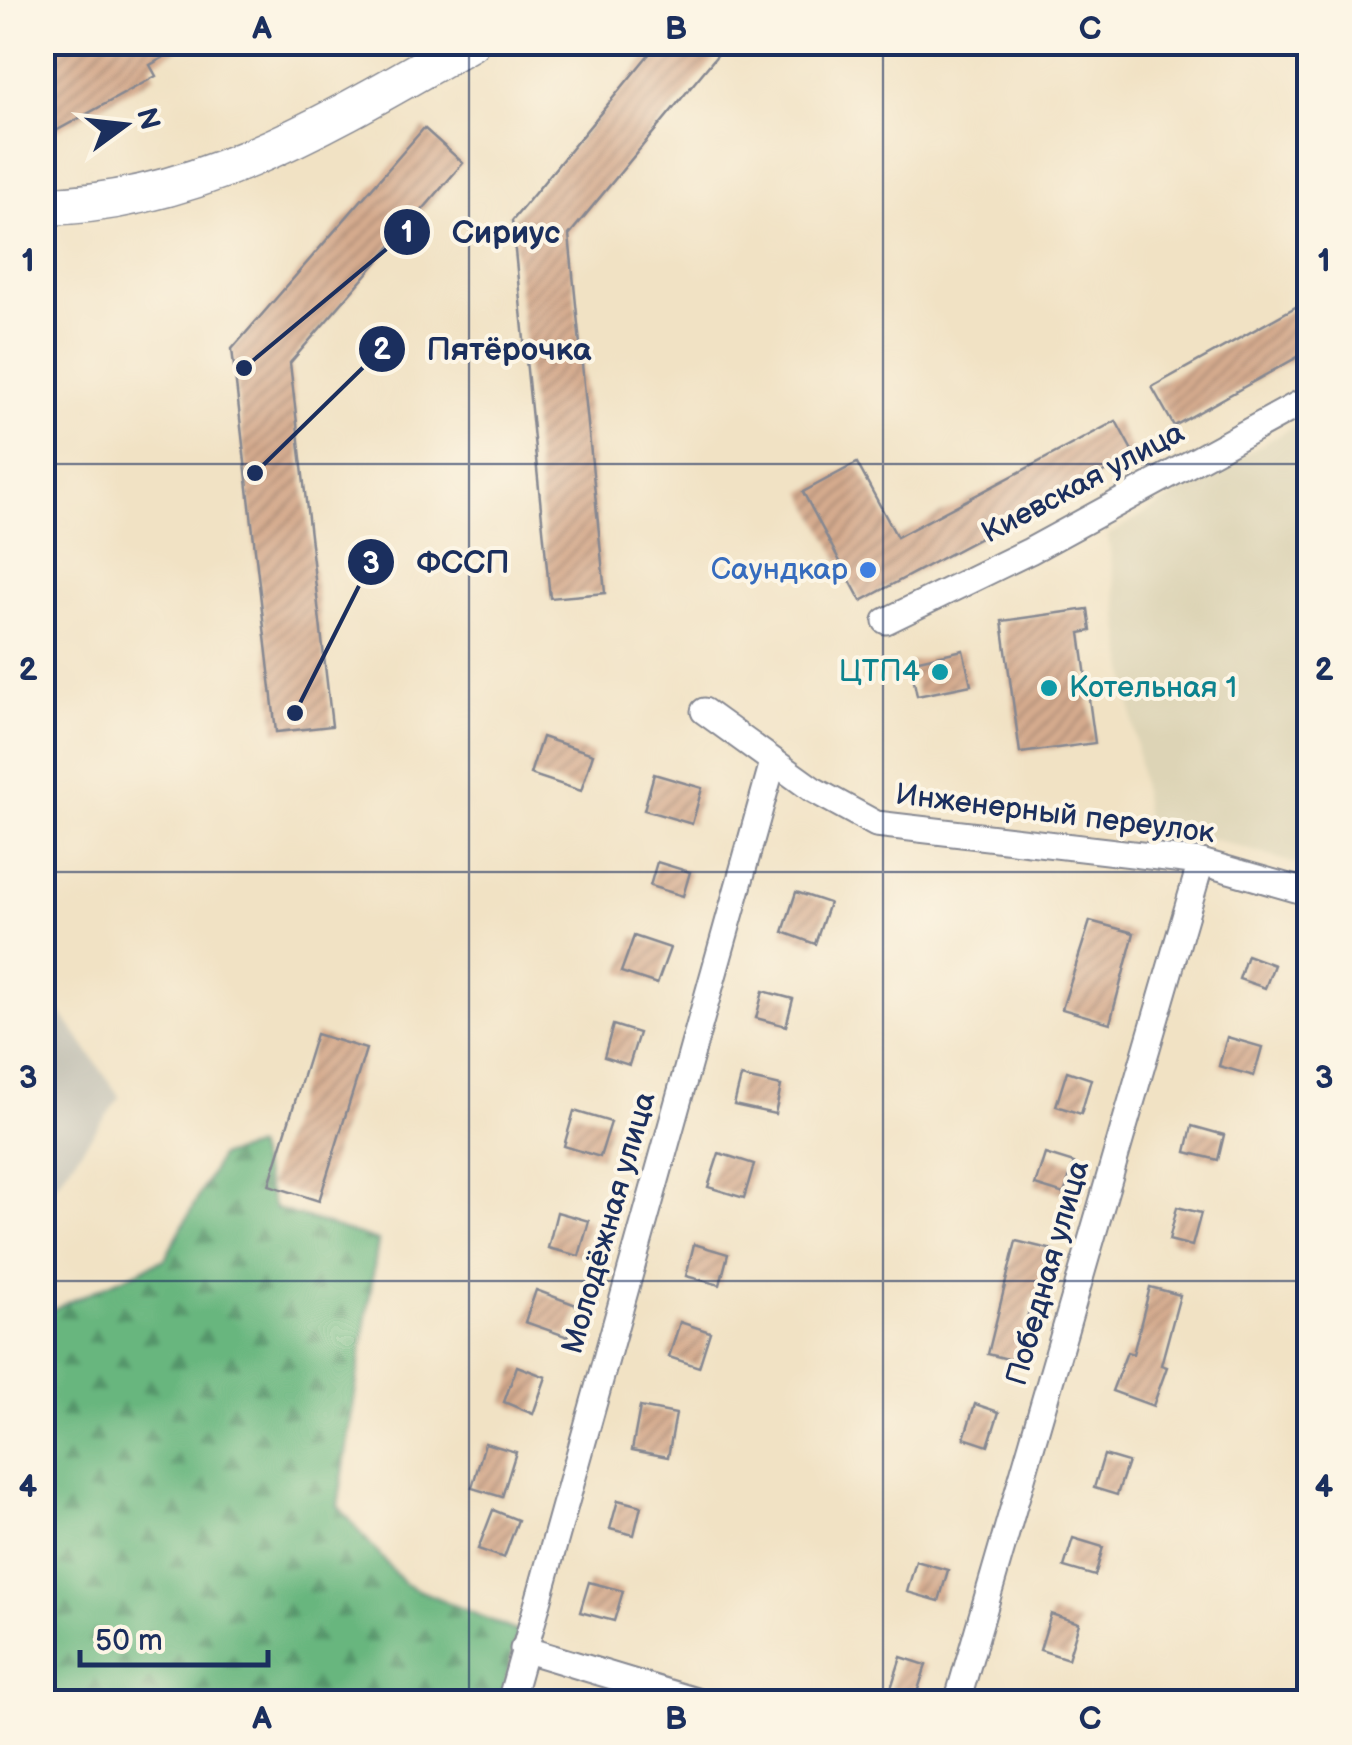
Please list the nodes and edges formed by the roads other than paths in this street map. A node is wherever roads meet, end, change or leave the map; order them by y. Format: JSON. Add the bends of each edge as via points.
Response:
{"nodes":[{"id":1,"x":470,"y":42,"type":"edge"},
{"id":2,"x":42,"y":206,"type":"edge"},
{"id":3,"x":1310,"y":398,"type":"edge"},
{"id":4,"x":886,"y":621,"type":"dead end"},
{"id":5,"x":704,"y":711,"type":"dead end"},
{"id":6,"x":773,"y":762,"type":"junction"},
{"id":7,"x":1201,"y":862,"type":"junction"},
{"id":8,"x":1310,"y":893,"type":"edge"},
{"id":9,"x":523,"y":1649,"type":"junction"},
{"id":10,"x":510,"y":1702,"type":"edge"},
{"id":11,"x":699,"y":1702,"type":"edge"},
{"id":12,"x":957,"y":1702,"type":"edge"}],
"edges":[{"from":1,"to":2,"type":"main road","via":[[273,148],[161,190]]},
{"from":3,"to":4,"type":"street","name":"Киевская улица"},
{"from":5,"to":6,"type":"street","name":"Инженерный переулок"},
{"from":6,"to":7,"type":"street","name":"Инженерный переулок","via":[[876,824]]},
{"from":6,"to":9,"type":"street","name":"Молодёжная улица"},
{"from":7,"to":8,"type":"street","name":"Инженерный переулок"},
{"from":7,"to":12,"type":"street","name":"Победная улица"},
{"from":9,"to":10,"type":"street","name":"Молодёжная улица"},
{"from":9,"to":11,"type":"street"}]}
